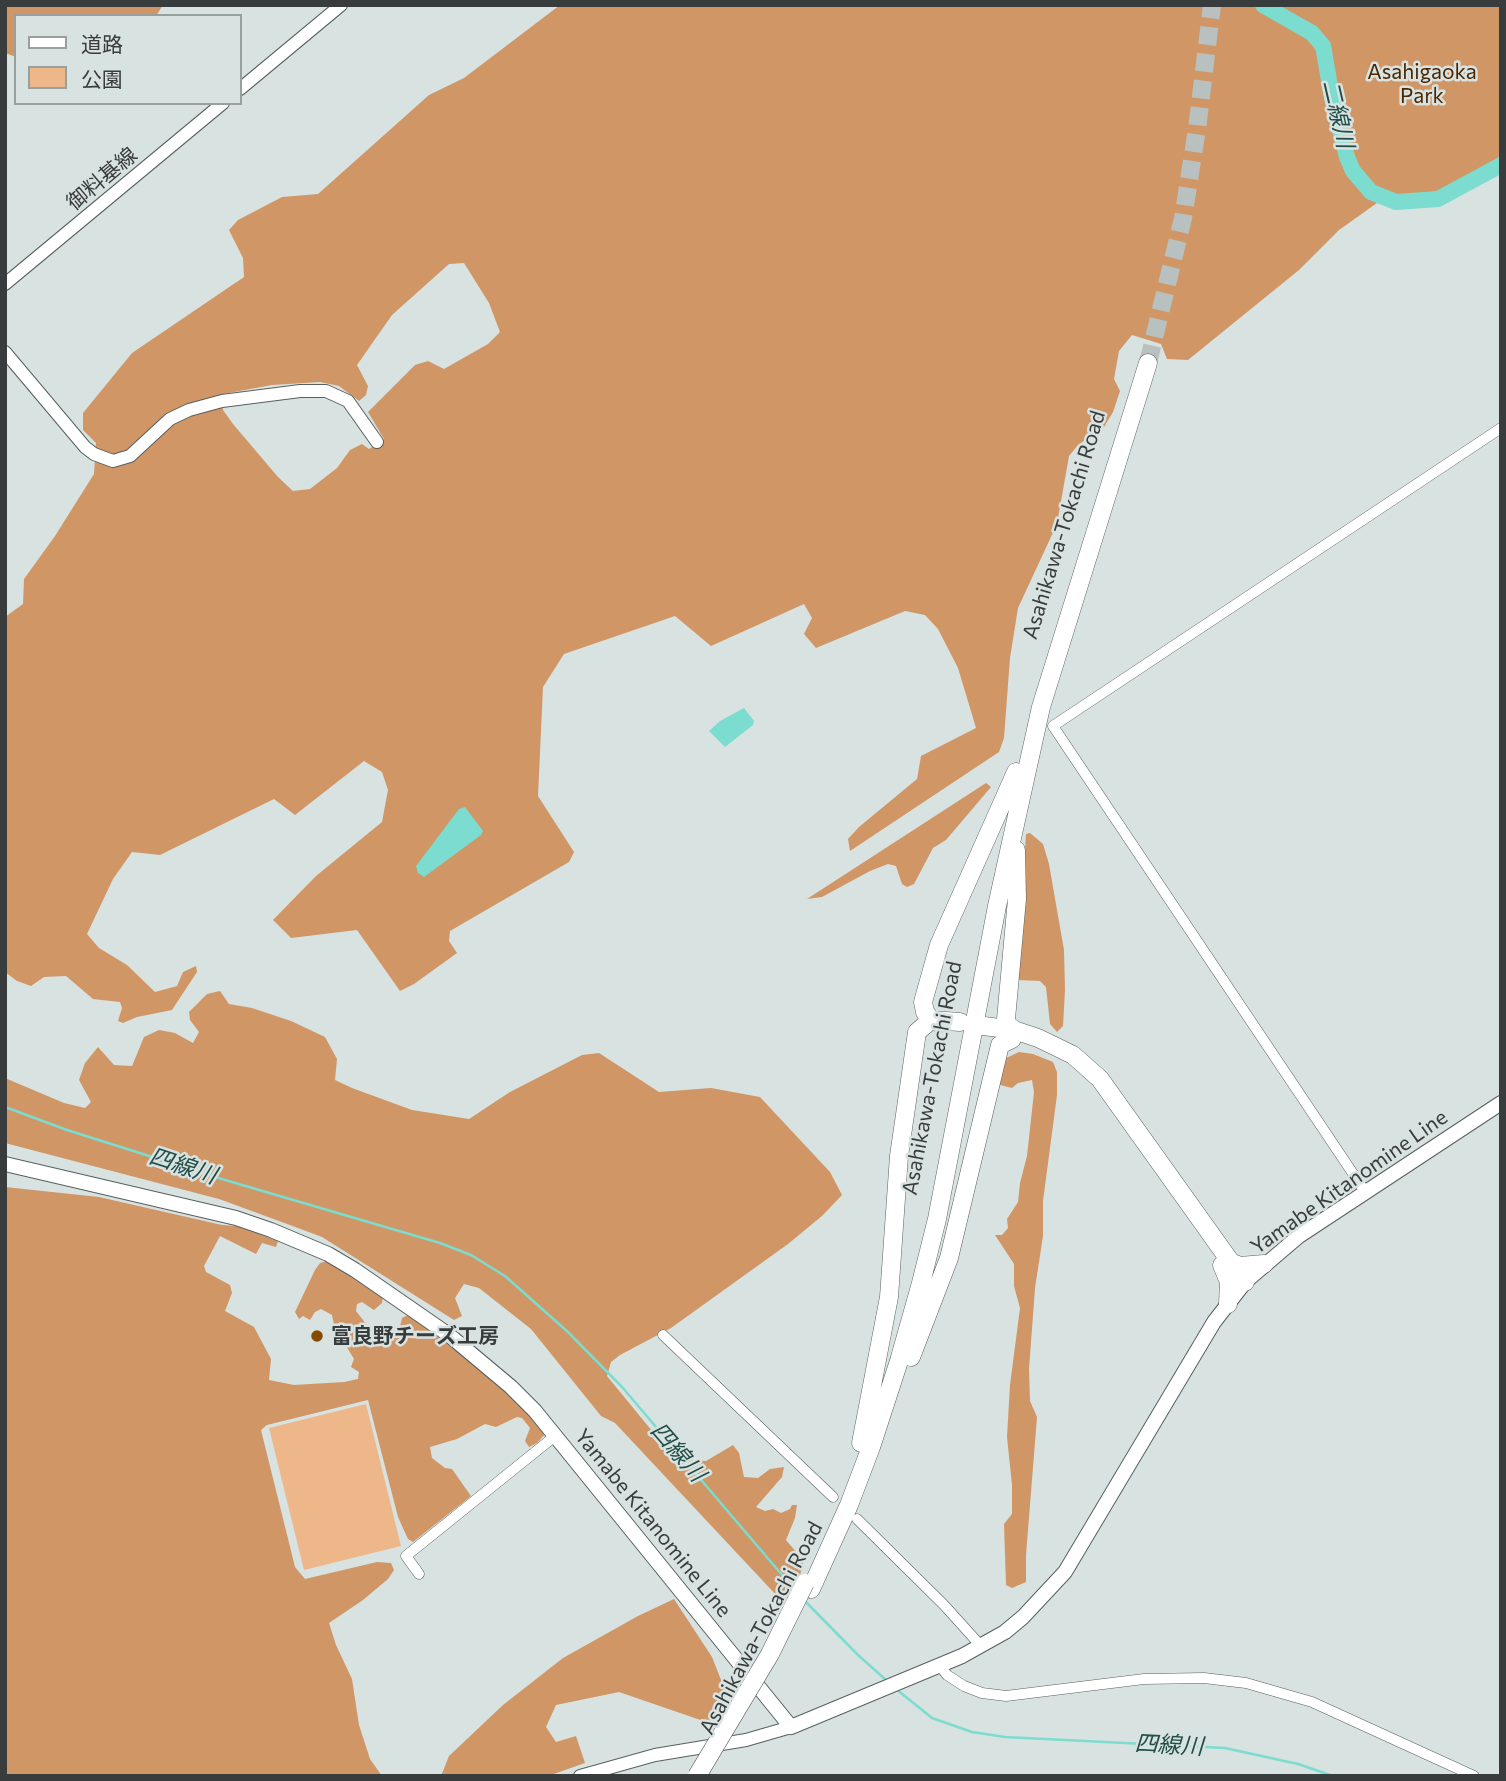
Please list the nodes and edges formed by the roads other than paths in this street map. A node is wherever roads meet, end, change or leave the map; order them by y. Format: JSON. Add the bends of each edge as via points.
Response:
{"nodes":[{"id":1,"x":341,"y":5,"type":"edge"},
{"id":2,"x":242,"y":87,"type":"edge"},
{"id":3,"x":221,"y":105,"type":"edge"},
{"id":4,"x":5,"y":284,"type":"edge"},
{"id":5,"x":5,"y":352,"type":"edge"},
{"id":6,"x":1501,"y":428,"type":"edge"},
{"id":7,"x":377,"y":442,"type":"dead end"},
{"id":8,"x":1016,"y":772,"type":"junction"},
{"id":9,"x":1015,"y":822,"type":"junction"},
{"id":10,"x":930,"y":1020,"type":"junction"},
{"id":11,"x":960,"y":1026,"type":"dead end"},
{"id":12,"x":983,"y":1029,"type":"dead end"},
{"id":13,"x":1014,"y":1035,"type":"junction"},
{"id":14,"x":1501,"y":1103,"type":"edge"},
{"id":15,"x":5,"y":1164,"type":"edge"},
{"id":16,"x":1366,"y":1193,"type":"junction"},
{"id":17,"x":1225,"y":1263,"type":"junction"},
{"id":18,"x":1264,"y":1264,"type":"junction"},
{"id":19,"x":1242,"y":1285,"type":"junction"},
{"id":20,"x":1227,"y":1304,"type":"junction"},
{"id":21,"x":663,"y":1335,"type":"dead end"},
{"id":22,"x":555,"y":1436,"type":"junction"},
{"id":23,"x":866,"y":1445,"type":"junction"},
{"id":24,"x":833,"y":1497,"type":"dead end"},
{"id":25,"x":857,"y":1519,"type":"dead end"},
{"id":26,"x":419,"y":1574,"type":"dead end"},
{"id":27,"x":808,"y":1586,"type":"junction"},
{"id":28,"x":981,"y":1646,"type":"junction"},
{"id":29,"x":940,"y":1666,"type":"junction"},
{"id":30,"x":791,"y":1727,"type":"junction"},
{"id":31,"x":580,"y":1776,"type":"edge"},
{"id":32,"x":697,"y":1776,"type":"edge"},
{"id":33,"x":706,"y":1776,"type":"edge"},
{"id":34,"x":1474,"y":1776,"type":"edge"}],
"edges":[{"from":1,"to":2,"type":"street"},
{"from":3,"to":4,"type":"street","name":"御料基線"},
{"from":5,"to":7,"type":"street","via":[[85,447],[113,461],[130,456],[170,419],[189,410],[300,390],[326,391],[348,401]]},
{"from":6,"to":16,"type":"street","via":[[1053,726]]},
{"from":8,"to":9,"type":"highway","name":"Asahikawa-Tokachi Road","via":[[1061,608],[1144,362],[1041,707]]},
{"from":8,"to":10,"type":"highway","via":[[939,945],[923,1002]]},
{"from":8,"to":23,"type":"highway","name":"Asahikawa-Tokachi Road","via":[[928,1216]]},
{"from":9,"to":13,"type":"highway","via":[[1017,899],[1006,1019]]},
{"from":9,"to":23,"type":"highway","name":"Asahikawa-Tokachi Road","via":[[937,1219],[899,1361]]},
{"from":10,"to":11,"type":"highway"},
{"from":10,"to":23,"type":"highway","via":[[917,1032],[914,1049],[899,1156],[889,1297]]},
{"from":12,"to":13,"type":"highway"},
{"from":13,"to":17,"type":"highway","via":[[1038,1038],[1073,1055],[1100,1079]]},
{"from":13,"to":23,"type":"highway","via":[[1000,1045],[949,1258],[911,1356]]},
{"from":14,"to":16,"type":"main road","name":"Yamabe Kitanomine Line"},
{"from":15,"to":22,"type":"main road","name":"Yamabe Kitanomine Line","via":[[236,1218],[328,1254],[481,1361]]},
{"from":16,"to":18,"type":"main road","name":"Yamabe Kitanomine Line"},
{"from":17,"to":18,"type":"highway"},
{"from":17,"to":19,"type":"highway"},
{"from":17,"to":20,"type":"highway"},
{"from":18,"to":19,"type":"main road","name":"Yamabe Kitanomine Line"},
{"from":19,"to":20,"type":"main road","name":"Yamabe Kitanomine Line"},
{"from":20,"to":28,"type":"main road","name":"Yamabe Kitanomine Line","via":[[1065,1572],[1023,1617]]},
{"from":21,"to":24,"type":"street"},
{"from":22,"to":26,"type":"street","via":[[406,1556]]},
{"from":22,"to":30,"type":"main road","name":"Yamabe Kitanomine Line"},
{"from":23,"to":27,"type":"highway","name":"Asahikawa-Tokachi Road","via":[[849,1505]]},
{"from":25,"to":28,"type":"street"},
{"from":27,"to":32,"type":"highway","name":"Asahikawa-Tokachi Road","bridge":true},
{"from":27,"to":33,"type":"highway","name":"Asahikawa-Tokachi Road","via":[[746,1712]]},
{"from":28,"to":29,"type":"main road","name":"Yamabe Kitanomine Line"},
{"from":29,"to":30,"type":"main road","name":"Yamabe Kitanomine Line"},
{"from":29,"to":34,"type":"street","via":[[964,1686],[1006,1696],[1144,1679],[1246,1683],[1312,1702]]},
{"from":30,"to":31,"type":"street","via":[[746,1740],[654,1755]]}]}
